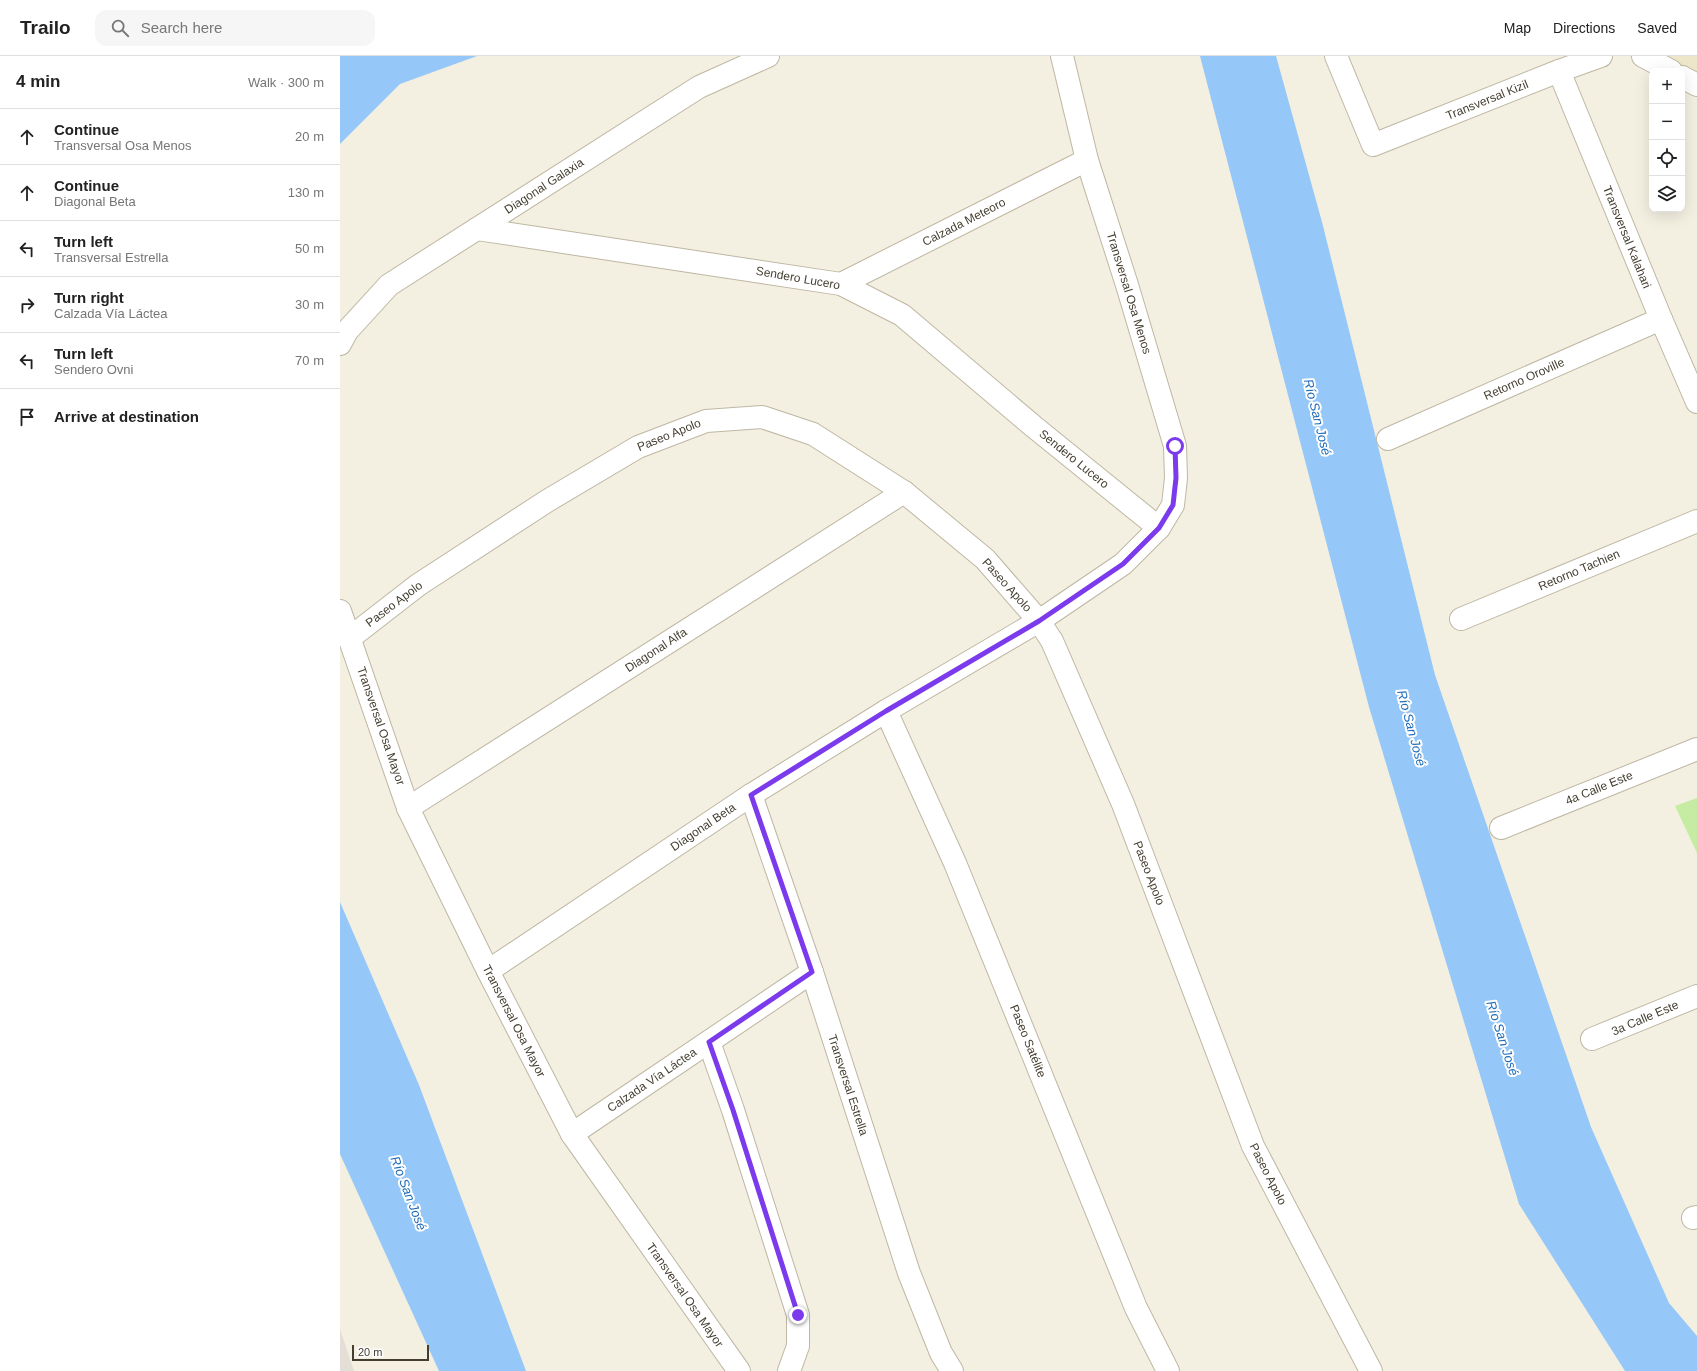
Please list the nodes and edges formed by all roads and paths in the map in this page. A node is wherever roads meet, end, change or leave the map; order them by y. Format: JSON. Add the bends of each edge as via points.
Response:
{"nodes":[{"id":1,"x":768,"y":56,"type":"edge"},
{"id":2,"x":1062,"y":56,"type":"edge"},
{"id":3,"x":1336,"y":56,"type":"edge"},
{"id":4,"x":1601,"y":56,"type":"edge"},
{"id":5,"x":1643,"y":56,"type":"edge"},
{"id":6,"x":1666,"y":68,"type":"edge"},
{"id":7,"x":1559,"y":70,"type":"junction"},
{"id":8,"x":1685,"y":79,"type":"edge"},
{"id":9,"x":1697,"y":85,"type":"edge"},
{"id":10,"x":1087,"y":160,"type":"junction"},
{"id":11,"x":477,"y":229,"type":"junction"},
{"id":12,"x":841,"y":284,"type":"junction"},
{"id":13,"x":1660,"y":319,"type":"junction"},
{"id":14,"x":340,"y":344,"type":"edge"},
{"id":15,"x":1697,"y":402,"type":"edge"},
{"id":16,"x":1388,"y":439,"type":"dead end"},
{"id":17,"x":904,"y":492,"type":"junction"},
{"id":18,"x":1697,"y":521,"type":"edge"},
{"id":19,"x":1159,"y":528,"type":"junction"},
{"id":20,"x":340,"y":610,"type":"edge"},
{"id":21,"x":1461,"y":619,"type":"dead end"},
{"id":22,"x":1039,"y":621,"type":"junction"},
{"id":23,"x":351,"y":638,"type":"junction"},
{"id":24,"x":886,"y":711,"type":"junction"},
{"id":25,"x":1697,"y":749,"type":"edge"},
{"id":26,"x":751,"y":795,"type":"junction"},
{"id":27,"x":408,"y":808,"type":"junction"},
{"id":28,"x":1501,"y":828,"type":"dead end"},
{"id":29,"x":488,"y":971,"type":"junction"},
{"id":30,"x":812,"y":972,"type":"junction"},
{"id":31,"x":1697,"y":996,"type":"edge"},
{"id":32,"x":1592,"y":1039,"type":"dead end"},
{"id":33,"x":709,"y":1042,"type":"junction"},
{"id":34,"x":572,"y":1134,"type":"junction"},
{"id":35,"x":739,"y":1371,"type":"edge"},
{"id":36,"x":789,"y":1371,"type":"edge"},
{"id":37,"x":952,"y":1371,"type":"edge"},
{"id":38,"x":1168,"y":1371,"type":"edge"},
{"id":39,"x":1371,"y":1371,"type":"edge"}],
"edges":[{"from":1,"to":11,"type":"street","name":"Diagonal Galaxia","via":[[699,87]]},
{"from":2,"to":10,"type":"street","name":"Transversal Osa Menos"},
{"from":3,"to":7,"type":"street","name":"Transversal Kizil","via":[[1373,145]]},
{"from":4,"to":7,"type":"street","name":"Transversal Kizil"},
{"from":5,"to":6,"type":"street"},
{"from":7,"to":13,"type":"street","name":"Transversal Kalahari"},
{"from":8,"to":9,"type":"street"},
{"from":10,"to":12,"type":"street","name":"Calzada Meteoro"},
{"from":10,"to":19,"type":"street","name":"Transversal Osa Menos","via":[[1128,285],[1175,446],[1176,478],[1173,505]]},
{"from":11,"to":12,"type":"street","name":"Sendero Lucero"},
{"from":11,"to":14,"type":"street","name":"Diagonal Galaxia","via":[[389,285],[347,331]]},
{"from":12,"to":19,"type":"street","name":"Sendero Lucero","via":[[902,315]]},
{"from":13,"to":15,"type":"street","name":"Transversal Kalahari"},
{"from":13,"to":16,"type":"street","name":"Retorno Oroville"},
{"from":17,"to":22,"type":"street","name":"Paseo Apolo","via":[[985,559]]},
{"from":17,"to":23,"type":"street","name":"Paseo Apolo","via":[[813,434],[762,417],[706,421],[638,447],[547,501],[418,585]]},
{"from":17,"to":27,"type":"street","name":"Diagonal Alfa"},
{"from":18,"to":21,"type":"street","name":"Retorno Tachien"},
{"from":19,"to":22,"type":"street","name":"Diagonal Beta","via":[[1123,564]]},
{"from":20,"to":23,"type":"street"},
{"from":22,"to":24,"type":"street","name":"Diagonal Beta"},
{"from":22,"to":39,"type":"street","name":"Paseo Apolo","via":[[1052,641],[1123,804],[1253,1146]]},
{"from":23,"to":27,"type":"street","name":"Transversal Osa Mayor"},
{"from":24,"to":26,"type":"street","name":"Diagonal Beta"},
{"from":24,"to":38,"type":"street","name":"Paseo Satélite","via":[[956,863],[1136,1308]]},
{"from":25,"to":28,"type":"street","name":"4a Calle Este"},
{"from":26,"to":29,"type":"street","name":"Diagonal Beta"},
{"from":26,"to":30,"type":"street","name":"Transversal Estrella"},
{"from":27,"to":29,"type":"street","name":"Transversal Osa Mayor"},
{"from":29,"to":34,"type":"street","name":"Transversal Osa Mayor"},
{"from":30,"to":33,"type":"street","name":"Calzada Vía Láctea"},
{"from":30,"to":37,"type":"street","name":"Transversal Estrella","via":[[909,1273],[941,1353]]},
{"from":31,"to":32,"type":"street","name":"3a Calle Este"},
{"from":33,"to":34,"type":"street","name":"Calzada Vía Láctea"},
{"from":33,"to":36,"type":"street","via":[[798,1315],[798,1346]]},
{"from":34,"to":35,"type":"street","name":"Transversal Osa Mayor"}]}
